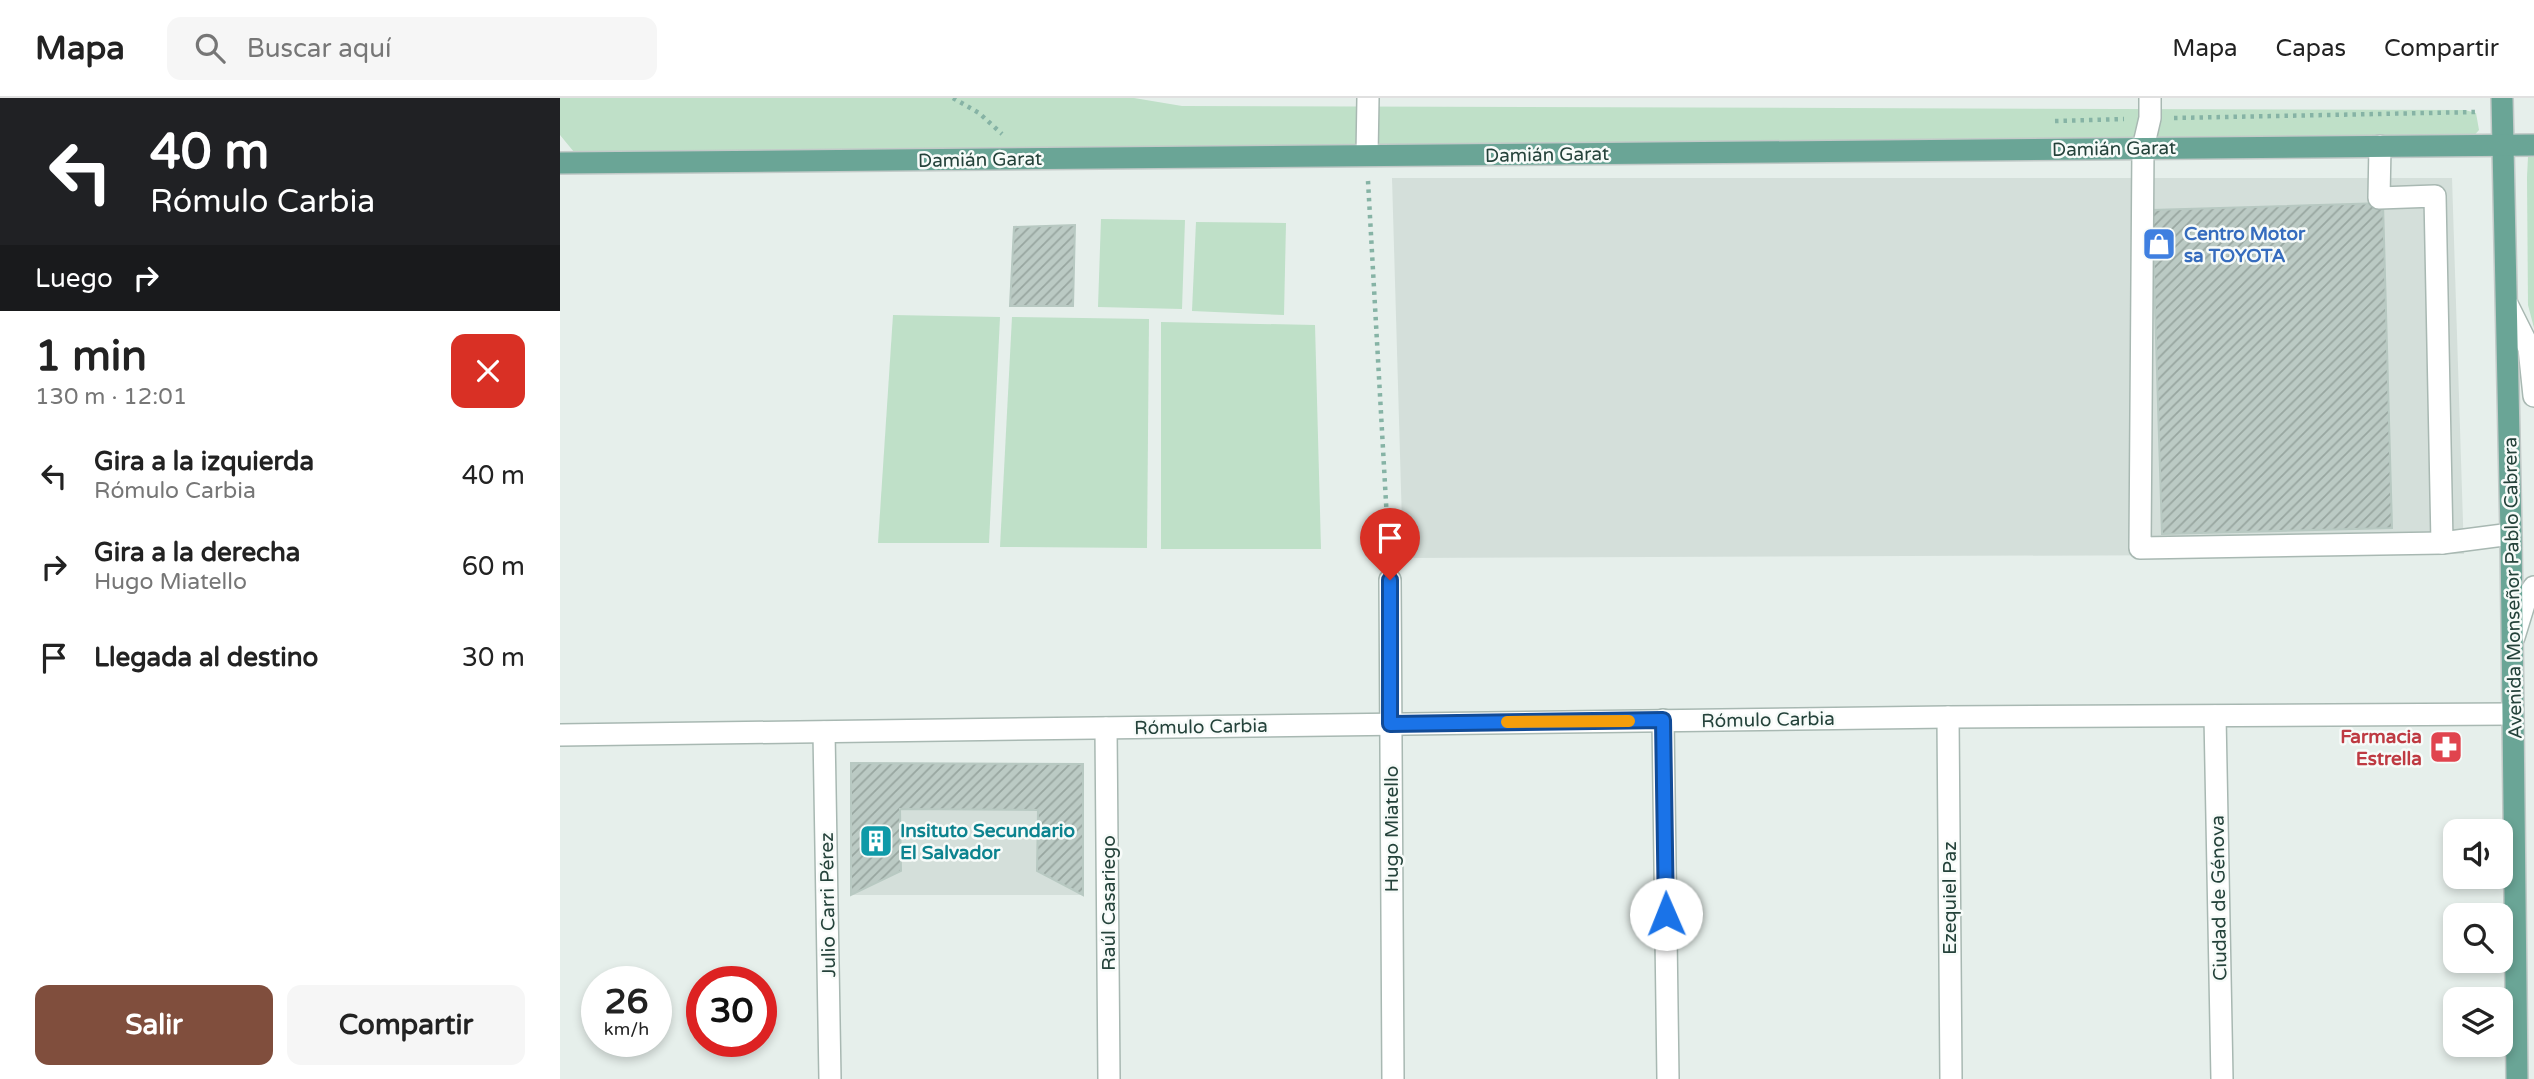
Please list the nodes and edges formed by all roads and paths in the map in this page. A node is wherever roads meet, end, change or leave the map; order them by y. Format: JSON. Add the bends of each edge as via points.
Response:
{"nodes":[{"id":1,"x":1368,"y":98,"type":"edge"},
{"id":2,"x":2150,"y":98,"type":"edge"},
{"id":3,"x":2502,"y":98,"type":"edge"},
{"id":4,"x":2504,"y":145,"type":"junction"},
{"id":5,"x":2534,"y":145,"type":"edge"},
{"id":6,"x":2380,"y":146,"type":"junction"},
{"id":7,"x":2143,"y":148,"type":"junction"},
{"id":8,"x":1367,"y":155,"type":"junction"},
{"id":9,"x":560,"y":163,"type":"edge"},
{"id":10,"x":2507,"y":304,"type":"junction"},
{"id":11,"x":2534,"y":396,"type":"edge"},
{"id":12,"x":2511,"y":534,"type":"junction"},
{"id":13,"x":2442,"y":543,"type":"junction"},
{"id":14,"x":1390,"y":580,"type":"joint"},
{"id":15,"x":2534,"y":587,"type":"edge"},
{"id":16,"x":2513,"y":641,"type":"junction"},
{"id":17,"x":2513,"y":715,"type":"junction"},
{"id":18,"x":2214,"y":716,"type":"junction"},
{"id":19,"x":1948,"y":717,"type":"junction"},
{"id":20,"x":1663,"y":720,"type":"junction"},
{"id":21,"x":1390,"y":724,"type":"junction"},
{"id":22,"x":1107,"y":727,"type":"junction"},
{"id":23,"x":824,"y":732,"type":"junction"},
{"id":24,"x":560,"y":735,"type":"edge"},
{"id":25,"x":830,"y":1079,"type":"edge"},
{"id":26,"x":1109,"y":1079,"type":"edge"},
{"id":27,"x":1393,"y":1079,"type":"edge"},
{"id":28,"x":1668,"y":1079,"type":"edge"},
{"id":29,"x":1951,"y":1079,"type":"edge"},
{"id":30,"x":2222,"y":1079,"type":"edge"},
{"id":31,"x":2517,"y":1079,"type":"edge"}],
"edges":[{"from":1,"to":8,"type":"street"},
{"from":2,"to":7,"type":"street"},
{"from":3,"to":4,"type":"main road","name":"Avenida Monseñor Pablo Cabrera"},
{"from":4,"to":5,"type":"main road","name":"Damián Garat"},
{"from":4,"to":6,"type":"main road","name":"Damián Garat"},
{"from":4,"to":10,"type":"main road","name":"Avenida Monseñor Pablo Cabrera"},
{"from":6,"to":7,"type":"main road","name":"Damián Garat"},
{"from":6,"to":13,"type":"street","via":[[2379,198],[2435,197]]},
{"from":7,"to":8,"type":"main road","name":"Damián Garat"},
{"from":7,"to":13,"type":"street","via":[[2140,548]]},
{"from":8,"to":9,"type":"main road","name":"Damián Garat"},
{"from":8,"to":14,"type":"path"},
{"from":10,"to":11,"type":"street","via":[[2529,348]]},
{"from":10,"to":12,"type":"main road","name":"Avenida Monseñor Pablo Cabrera"},
{"from":12,"to":13,"type":"street"},
{"from":12,"to":16,"type":"main road","name":"Avenida Monseñor Pablo Cabrera"},
{"from":14,"to":21,"type":"street","name":"Hugo Miatello"},
{"from":15,"to":16,"type":"street"},
{"from":16,"to":17,"type":"main road","name":"Avenida Monseñor Pablo Cabrera"},
{"from":17,"to":18,"type":"street","name":"Rómulo Carbia"},
{"from":17,"to":31,"type":"main road","name":"Avenida Monseñor Pablo Cabrera"},
{"from":18,"to":19,"type":"street","name":"Rómulo Carbia"},
{"from":18,"to":30,"type":"street","name":"Ciudad de Génova"},
{"from":19,"to":20,"type":"street","name":"Rómulo Carbia"},
{"from":19,"to":29,"type":"street","name":"Ezequiel Paz"},
{"from":20,"to":21,"type":"street","name":"Rómulo Carbia"},
{"from":20,"to":28,"type":"street"},
{"from":21,"to":22,"type":"street","name":"Rómulo Carbia"},
{"from":21,"to":27,"type":"street","name":"Hugo Miatello"},
{"from":22,"to":23,"type":"street","name":"Rómulo Carbia"},
{"from":22,"to":26,"type":"street","name":"Raúl Casariego"},
{"from":23,"to":24,"type":"street","name":"Rómulo Carbia"},
{"from":23,"to":25,"type":"street","name":"Julio Carri Pérez"}]}
